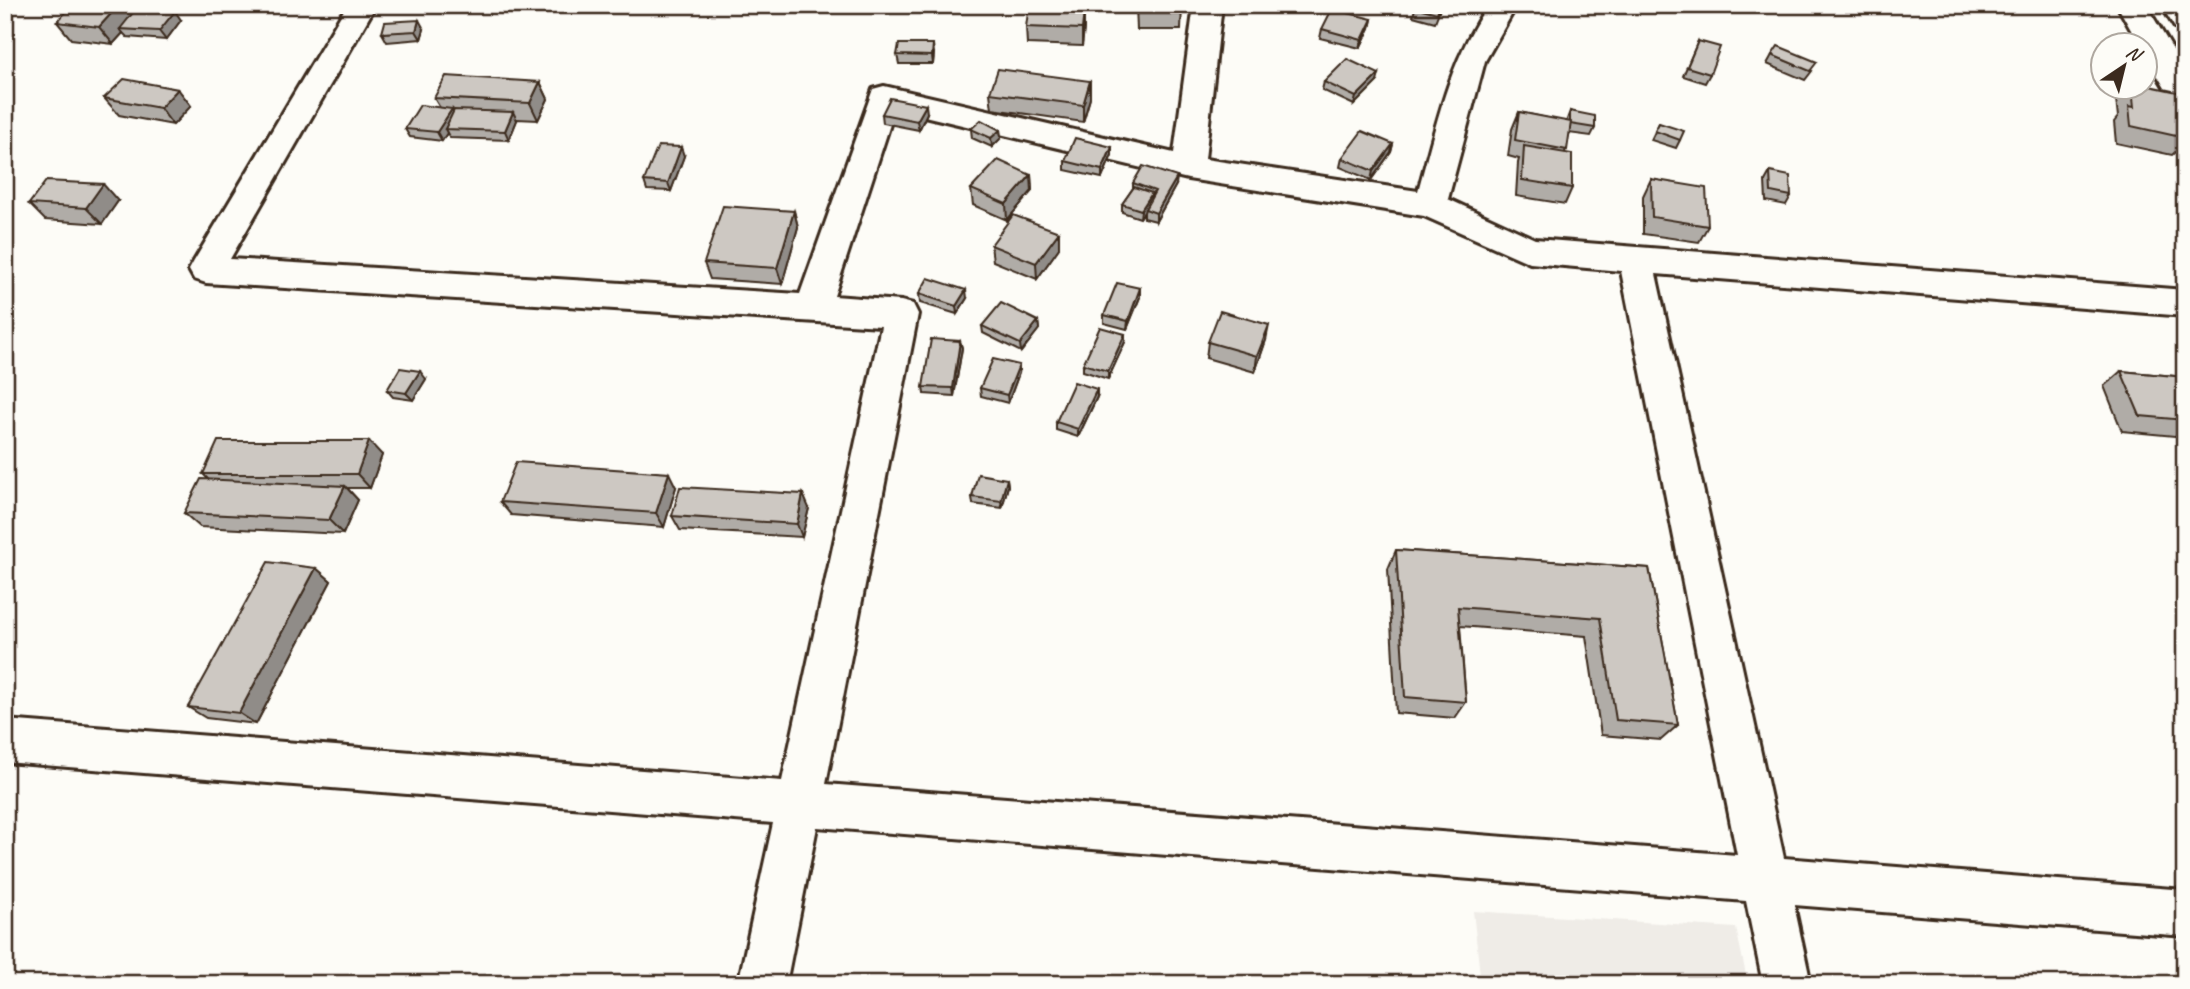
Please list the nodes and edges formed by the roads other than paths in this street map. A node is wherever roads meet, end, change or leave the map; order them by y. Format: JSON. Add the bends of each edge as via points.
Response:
{"nodes":[{"id":1,"x":362,"y":5,"type":"edge"},
{"id":2,"x":1208,"y":5,"type":"edge"},
{"id":3,"x":1503,"y":5,"type":"edge"},
{"id":4,"x":2132,"y":5,"type":"edge"},
{"id":5,"x":2185,"y":96,"type":"edge"},
{"id":6,"x":1188,"y":168,"type":"junction"},
{"id":7,"x":1430,"y":205,"type":"junction"},
{"id":8,"x":1635,"y":257,"type":"junction"},
{"id":9,"x":2185,"y":303,"type":"edge"},
{"id":10,"x":813,"y":308,"type":"junction"},
{"id":11,"x":5,"y":741,"type":"edge"},
{"id":12,"x":801,"y":804,"type":"junction"},
{"id":13,"x":1765,"y":880,"type":"junction"},
{"id":14,"x":2185,"y":913,"type":"edge"},
{"id":15,"x":762,"y":984,"type":"edge"},
{"id":16,"x":1787,"y":984,"type":"edge"}],
"edges":[{"from":1,"to":10,"type":"street","via":[[206,270]]},
{"from":2,"to":6,"type":"street"},
{"from":3,"to":7,"type":"street","via":[[1470,61]]},
{"from":4,"to":5,"type":"street"},
{"from":6,"to":7,"type":"street"},
{"from":6,"to":10,"type":"street","via":[[884,96]]},
{"from":7,"to":8,"type":"street","via":[[1530,251]]},
{"from":8,"to":9,"type":"street"},
{"from":8,"to":13,"type":"street"},
{"from":10,"to":12,"type":"street","via":[[901,314]]},
{"from":11,"to":12,"type":"street"},
{"from":12,"to":13,"type":"street"},
{"from":12,"to":15,"type":"street"},
{"from":13,"to":14,"type":"street"},
{"from":13,"to":16,"type":"street"}]}
